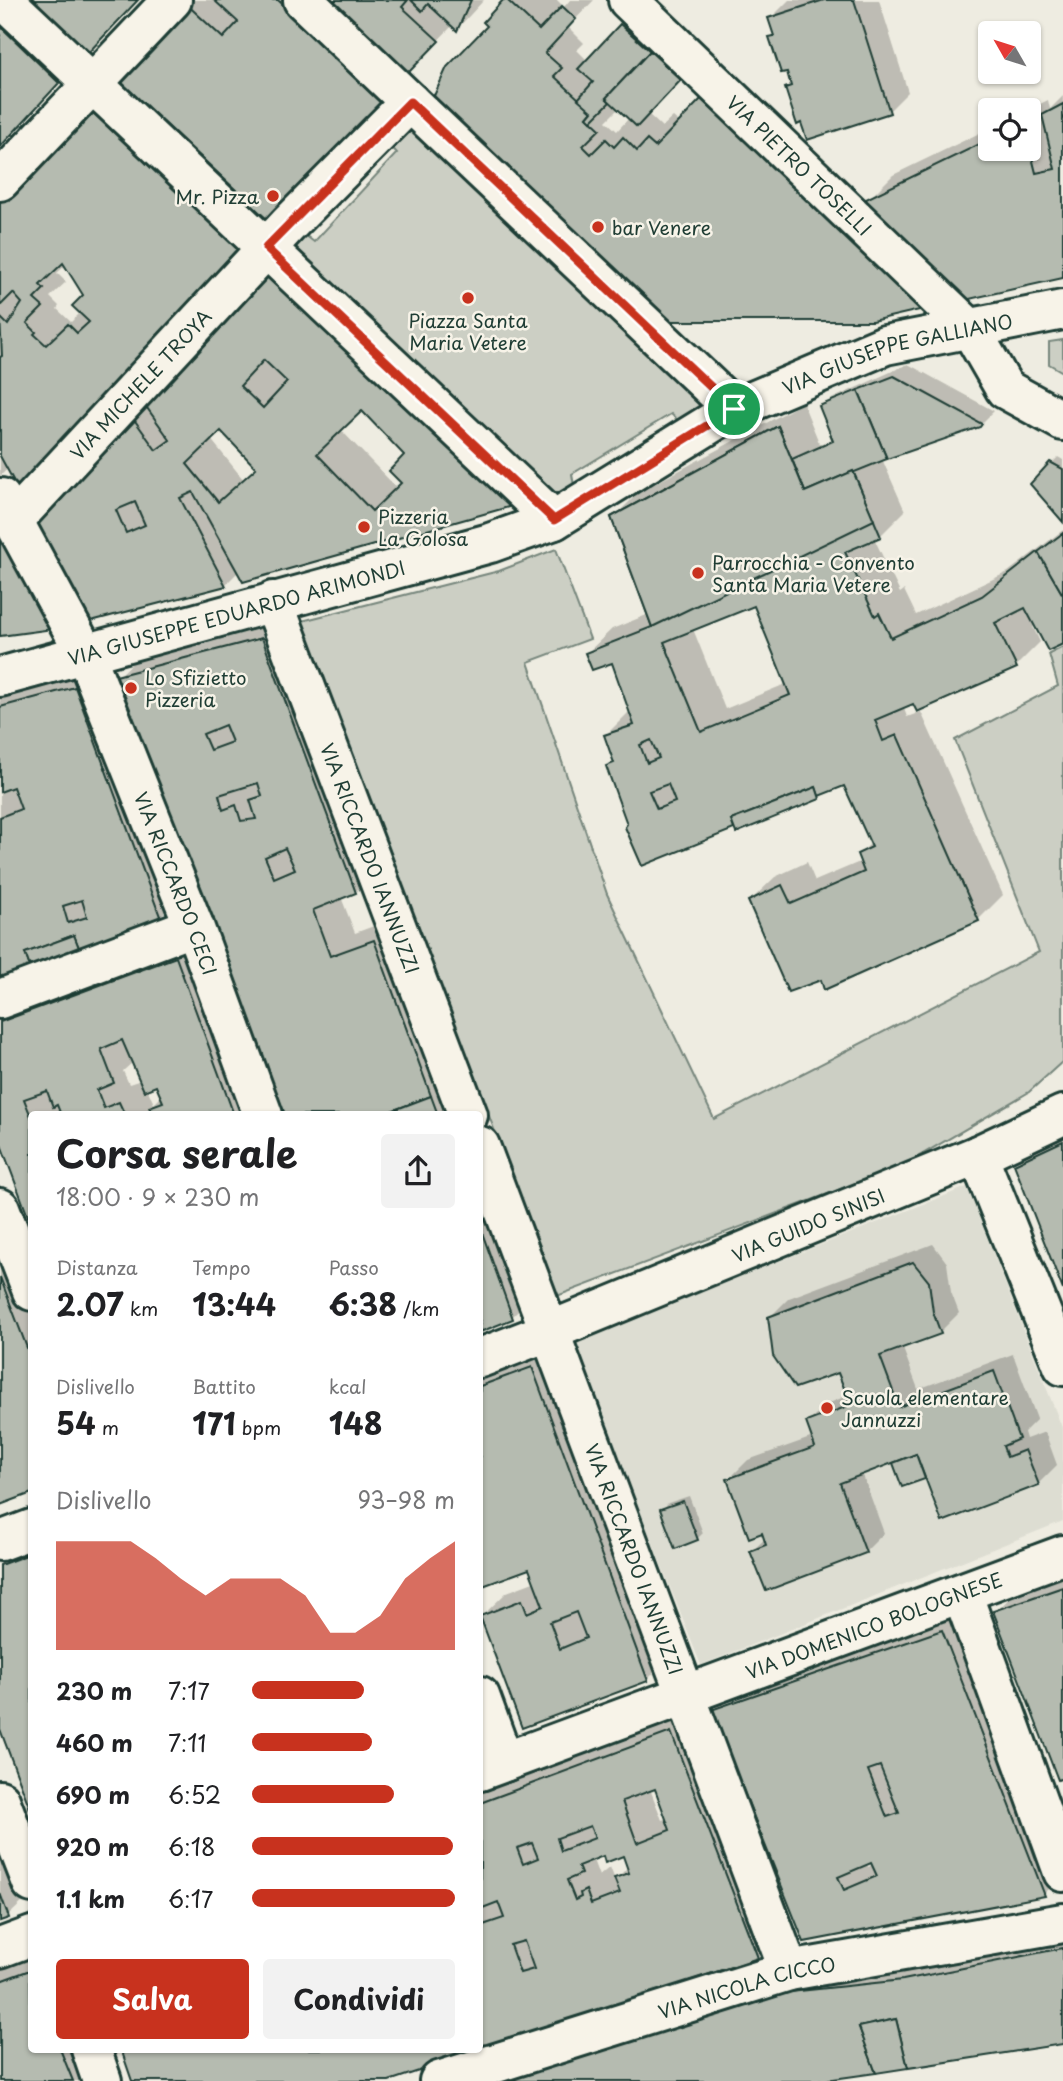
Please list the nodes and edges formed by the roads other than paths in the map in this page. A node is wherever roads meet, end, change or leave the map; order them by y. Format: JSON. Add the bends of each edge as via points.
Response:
{"nodes":[{"id":1,"x":4,"y":0,"type":"edge"},
{"id":2,"x":172,"y":0,"type":"edge"},
{"id":3,"x":303,"y":0,"type":"edge"},
{"id":4,"x":628,"y":0,"type":"edge"},
{"id":5,"x":92,"y":86,"type":"junction"},
{"id":6,"x":410,"y":102,"type":"junction"},
{"id":7,"x":0,"y":181,"type":"edge"},
{"id":8,"x":266,"y":248,"type":"junction"},
{"id":9,"x":1063,"y":310,"type":"edge"},
{"id":10,"x":971,"y":330,"type":"junction"},
{"id":11,"x":734,"y":409,"type":"junction"},
{"id":12,"x":1063,"y":421,"type":"edge"},
{"id":13,"x":5,"y":510,"type":"edge"},
{"id":14,"x":554,"y":520,"type":"junction"},
{"id":15,"x":273,"y":601,"type":"junction"},
{"id":16,"x":85,"y":653,"type":"junction"},
{"id":17,"x":0,"y":677,"type":"edge"},
{"id":18,"x":194,"y":926,"type":"junction"},
{"id":19,"x":0,"y":999,"type":"edge"},
{"id":20,"x":262,"y":1111,"type":"edge"},
{"id":21,"x":466,"y":1111,"type":"edge"},
{"id":22,"x":1063,"y":1115,"type":"edge"},
{"id":23,"x":483,"y":1154,"type":"edge"},
{"id":24,"x":978,"y":1155,"type":"junction"},
{"id":25,"x":0,"y":1208,"type":"edge"},
{"id":26,"x":28,"y":1281,"type":"edge"},
{"id":27,"x":550,"y":1331,"type":"junction"},
{"id":28,"x":483,"y":1357,"type":"edge"},
{"id":29,"x":1063,"y":1366,"type":"edge"},
{"id":30,"x":28,"y":1531,"type":"edge"},
{"id":31,"x":0,"y":1541,"type":"edge"},
{"id":32,"x":1063,"y":1555,"type":"edge"},
{"id":33,"x":962,"y":1593,"type":"junction"},
{"id":34,"x":684,"y":1696,"type":"junction"},
{"id":35,"x":483,"y":1714,"type":"edge"},
{"id":36,"x":492,"y":1767,"type":"edge"},
{"id":37,"x":0,"y":1800,"type":"edge"},
{"id":38,"x":1063,"y":1872,"type":"edge"},
{"id":39,"x":28,"y":1873,"type":"edge"},
{"id":40,"x":1063,"y":1923,"type":"edge"},
{"id":41,"x":28,"y":1938,"type":"edge"},
{"id":42,"x":0,"y":1948,"type":"edge"},
{"id":43,"x":789,"y":1971,"type":"junction"},
{"id":44,"x":92,"y":2053,"type":"edge"},
{"id":45,"x":102,"y":2081,"type":"edge"},
{"id":46,"x":439,"y":2081,"type":"edge"}],
"edges":[{"from":1,"to":5,"type":"street"},
{"from":2,"to":5,"type":"street"},
{"from":3,"to":6,"type":"street"},
{"from":4,"to":10,"type":"street","name":"VIA PIETRO TOSELLI"},
{"from":5,"to":7,"type":"street"},
{"from":5,"to":8,"type":"street"},
{"from":6,"to":8,"type":"street"},
{"from":6,"to":11,"type":"street"},
{"from":8,"to":13,"type":"street","name":"VIA MICHELE TROYA"},
{"from":8,"to":14,"type":"street"},
{"from":9,"to":10,"type":"street","name":"VIA GIUSEPPE GALLIANO"},
{"from":10,"to":11,"type":"street","name":"VIA GIUSEPPE GALLIANO","via":[[885,345]]},
{"from":10,"to":12,"type":"street","name":"VIA PIETRO TOSELLI","via":[[1005,389]]},
{"from":11,"to":14,"type":"street"},
{"from":13,"to":16,"type":"street","name":"VIA RICCARDO CECI"},
{"from":14,"to":15,"type":"street","name":"VIA GIUSEPPE EDUARDO ARIMONDI","via":[[490,543]]},
{"from":15,"to":16,"type":"street","name":"VIA GIUSEPPE EDUARDO ARIMONDI"},
{"from":15,"to":21,"type":"street","name":"VIA RICCARDO IANNUZZI"},
{"from":16,"to":17,"type":"street","name":"VIA GIUSEPPE EDUARDO ARIMONDI"},
{"from":16,"to":18,"type":"street","name":"VIA RICCARDO CECI"},
{"from":18,"to":19,"type":"street"},
{"from":18,"to":20,"type":"street","name":"VIA RICCARDO CECI"},
{"from":22,"to":24,"type":"street","name":"VIA GUIDO SINISI"},
{"from":23,"to":27,"type":"street","name":"VIA RICCARDO IANNUZZI"},
{"from":24,"to":27,"type":"street","name":"VIA GUIDO SINISI"},
{"from":24,"to":29,"type":"street"},
{"from":25,"to":26,"type":"street"},
{"from":27,"to":28,"type":"street","name":"VIA GUIDO SINISI"},
{"from":27,"to":34,"type":"street","name":"VIA RICCARDO IANNUZZI"},
{"from":30,"to":31,"type":"street"},
{"from":32,"to":33,"type":"street","name":"VIA DOMENICO BOLOGNESE"},
{"from":33,"to":34,"type":"street","name":"VIA DOMENICO BOLOGNESE"},
{"from":33,"to":38,"type":"street"},
{"from":34,"to":36,"type":"street","name":"VIA DOMENICO BOLOGNESE"},
{"from":34,"to":43,"type":"street","name":"VIA RICCARDO IANNUZZI"},
{"from":35,"to":36,"type":"street"},
{"from":37,"to":39,"type":"street"},
{"from":40,"to":43,"type":"street","name":"VIA NICOLA CICCO"},
{"from":41,"to":42,"type":"street"},
{"from":43,"to":46,"type":"street","name":"VIA NICOLA CICCO"},
{"from":44,"to":45,"type":"street"}]}
